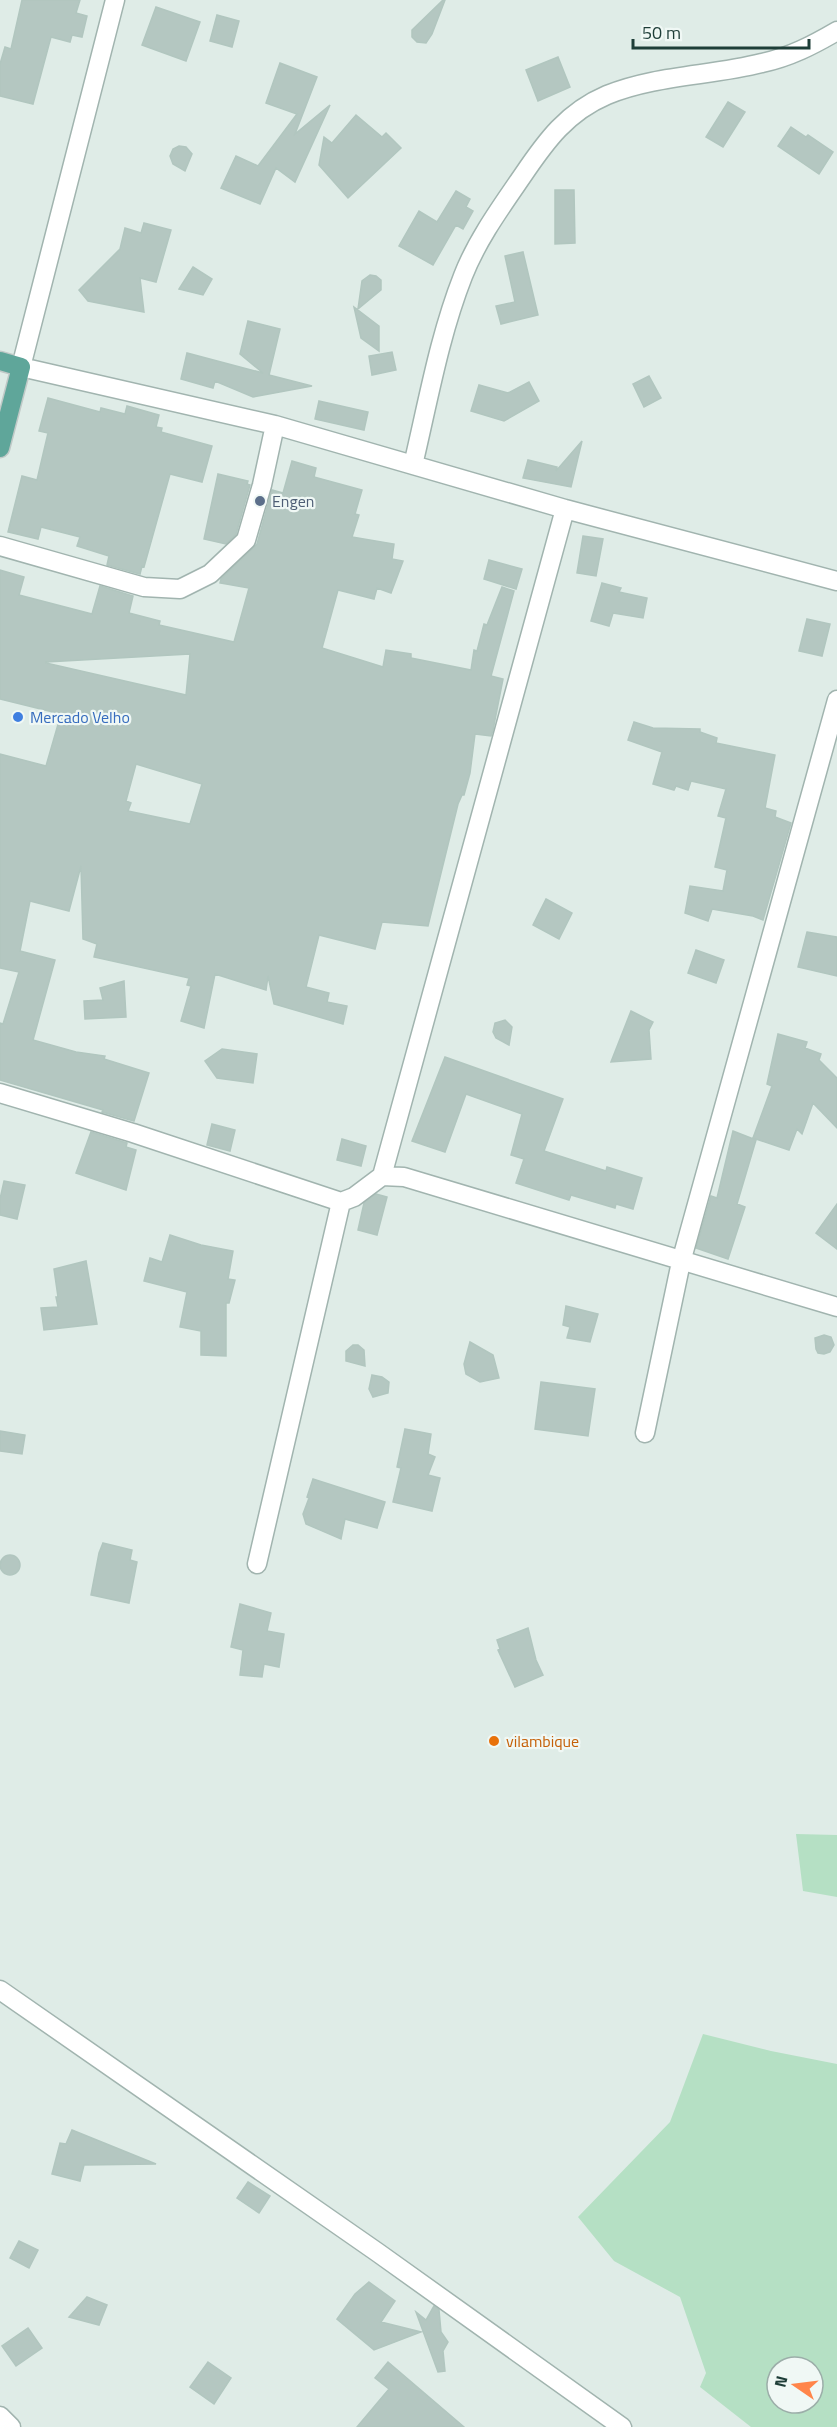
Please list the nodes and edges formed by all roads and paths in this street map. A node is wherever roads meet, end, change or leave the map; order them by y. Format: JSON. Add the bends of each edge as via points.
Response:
{"nodes":[{"id":1,"x":115,"y":0,"type":"edge"},
{"id":2,"x":837,"y":31,"type":"edge"},
{"id":3,"x":0,"y":361,"type":"edge"},
{"id":4,"x":21,"y":367,"type":"junction"},
{"id":5,"x":275,"y":425,"type":"junction"},
{"id":6,"x":0,"y":448,"type":"edge"},
{"id":7,"x":413,"y":465,"type":"junction"},
{"id":8,"x":566,"y":510,"type":"junction"},
{"id":9,"x":0,"y":546,"type":"edge"},
{"id":10,"x":837,"y":580,"type":"edge"},
{"id":11,"x":837,"y":700,"type":"edge"},
{"id":12,"x":0,"y":1093,"type":"edge"},
{"id":13,"x":382,"y":1176,"type":"junction"},
{"id":14,"x":341,"y":1202,"type":"junction"},
{"id":15,"x":681,"y":1262,"type":"junction"},
{"id":16,"x":837,"y":1307,"type":"edge"},
{"id":17,"x":645,"y":1433,"type":"dead end"},
{"id":18,"x":257,"y":1564,"type":"dead end"},
{"id":19,"x":0,"y":1990,"type":"edge"},
{"id":20,"x":0,"y":2416,"type":"edge"},
{"id":21,"x":11,"y":2427,"type":"edge"},
{"id":22,"x":622,"y":2427,"type":"edge"}],
"edges":[{"from":1,"to":4,"type":"street"},
{"from":2,"to":7,"type":"street","via":[[802,51],[762,63],[659,81],[607,95],[578,111],[550,136],[494,217],[463,274],[443,333]]},
{"from":3,"to":4,"type":"main road"},
{"from":4,"to":5,"type":"street"},
{"from":4,"to":6,"type":"main road"},
{"from":5,"to":7,"type":"street"},
{"from":5,"to":9,"type":"street","via":[[246,540],[210,574],[180,589],[144,587]]},
{"from":7,"to":8,"type":"street"},
{"from":8,"to":10,"type":"street"},
{"from":8,"to":13,"type":"street"},
{"from":11,"to":15,"type":"street"},
{"from":12,"to":14,"type":"street"},
{"from":13,"to":14,"type":"street"},
{"from":13,"to":15,"type":"street","via":[[404,1177]]},
{"from":14,"to":18,"type":"street"},
{"from":15,"to":16,"type":"street"},
{"from":15,"to":17,"type":"street"},
{"from":19,"to":22,"type":"street"},
{"from":20,"to":21,"type":"street"}]}
